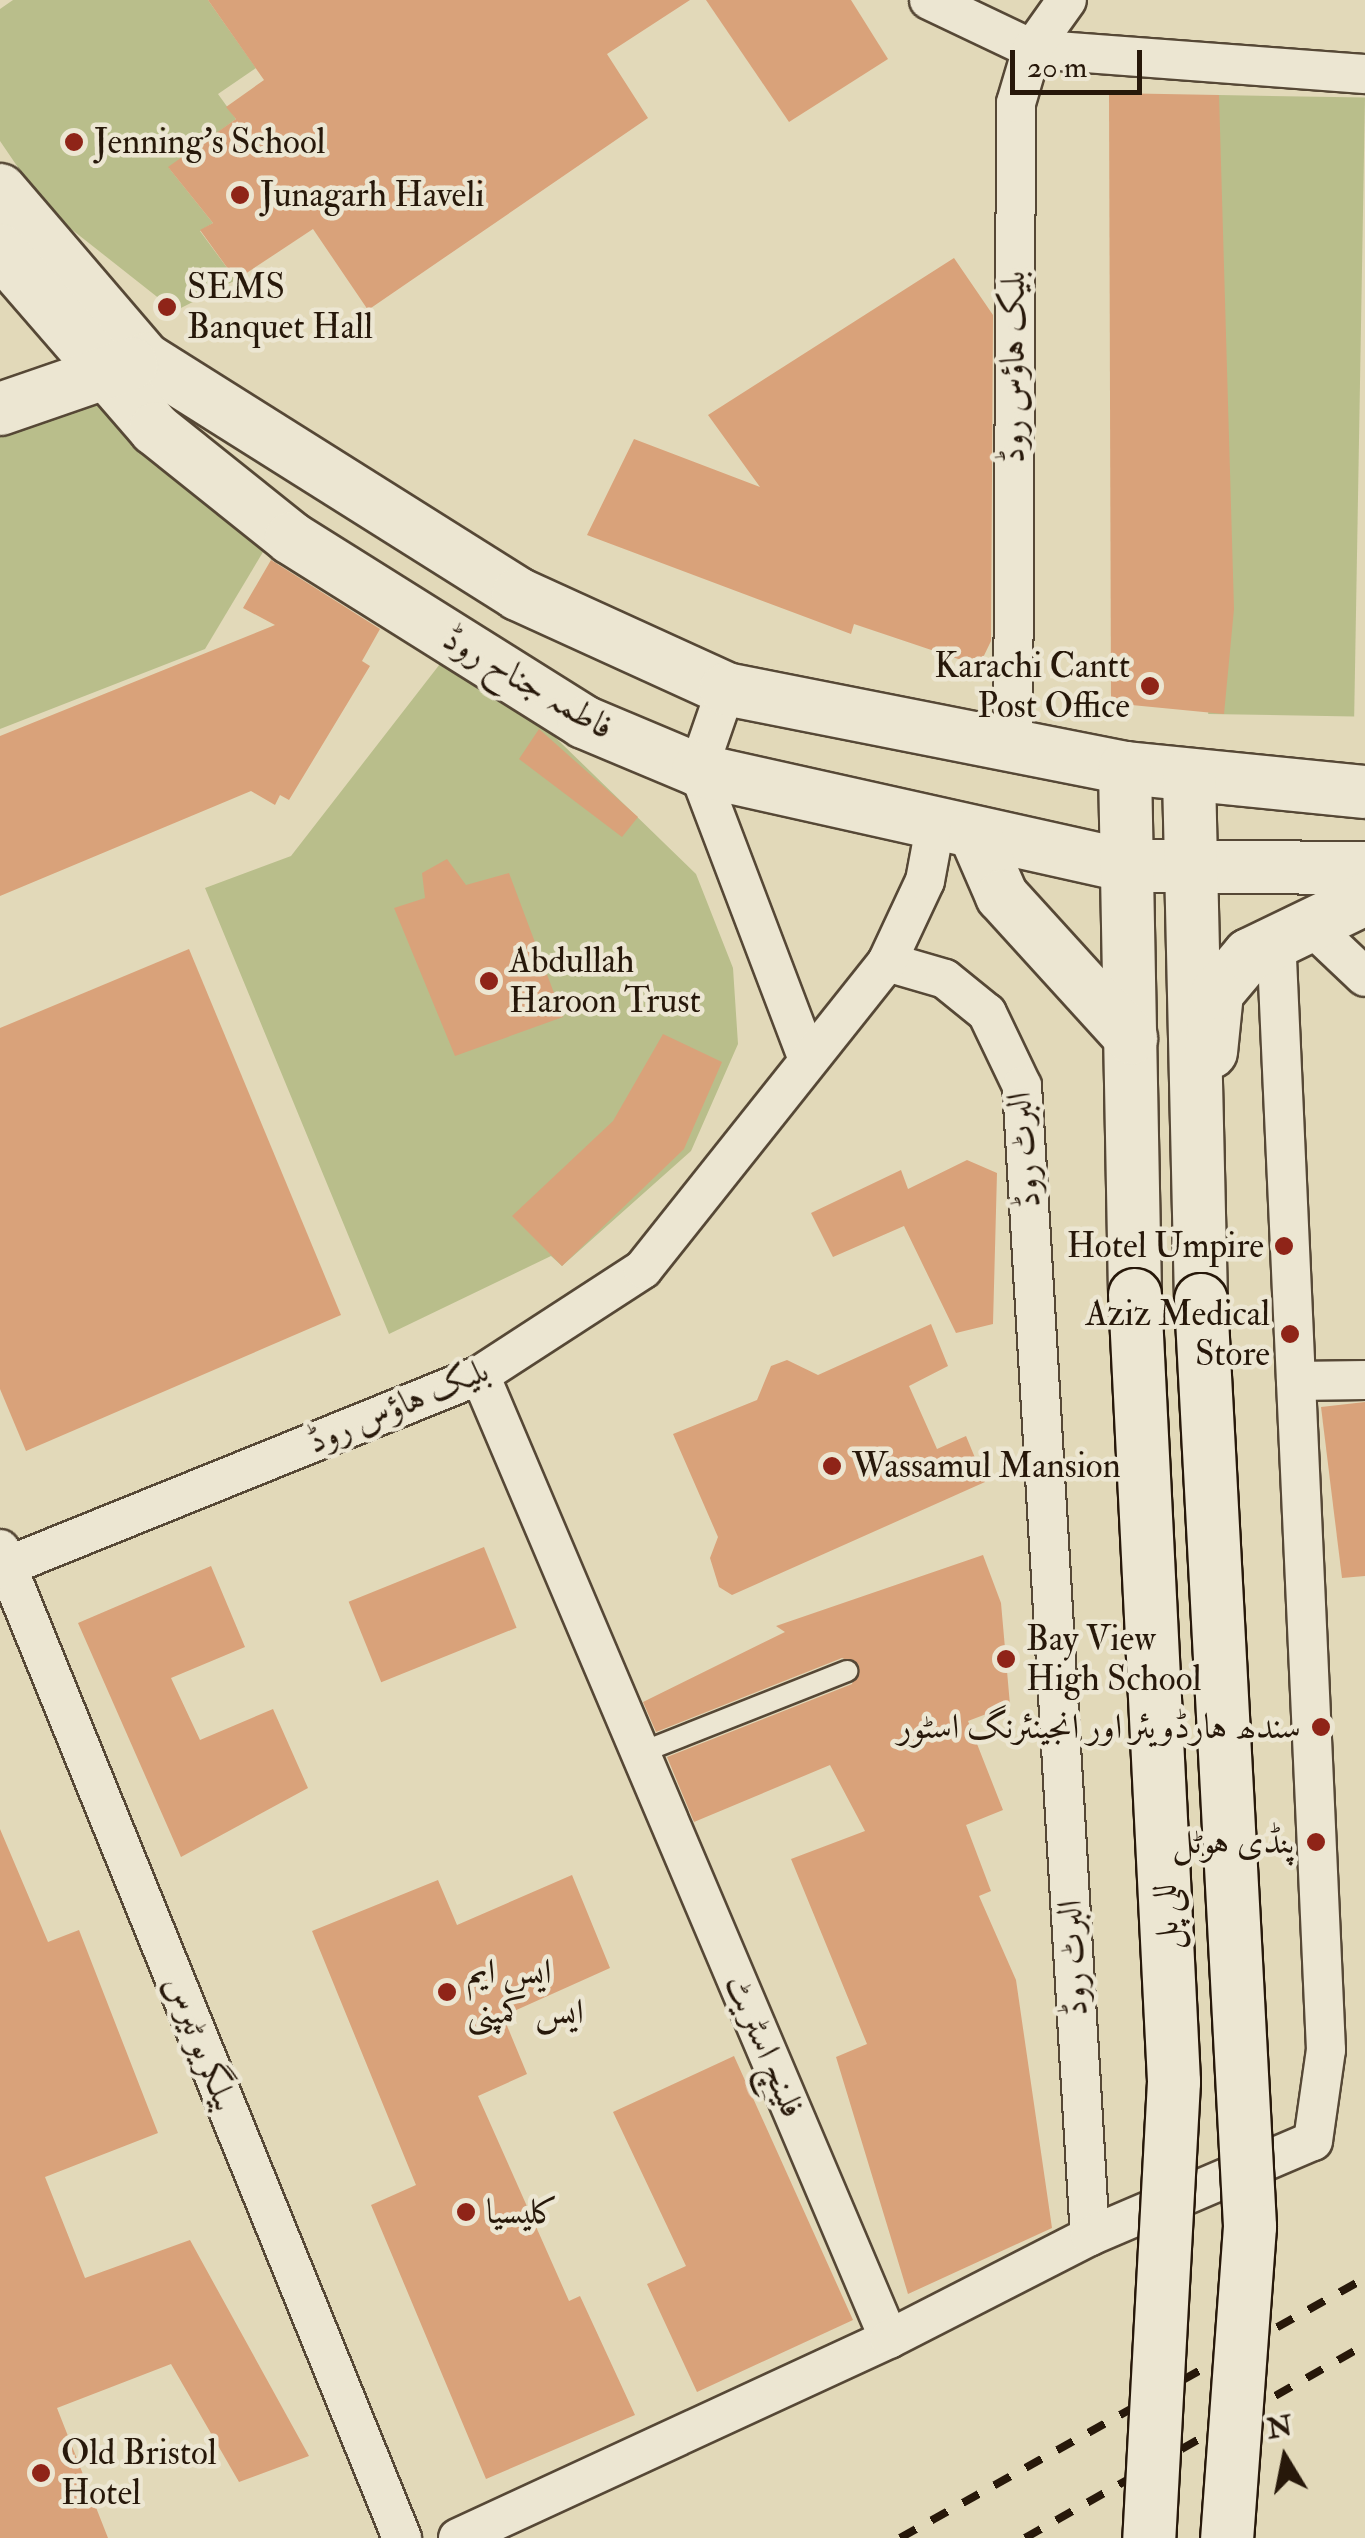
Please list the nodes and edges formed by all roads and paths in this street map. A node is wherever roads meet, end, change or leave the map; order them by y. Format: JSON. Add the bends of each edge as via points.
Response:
{"nodes":[{"id":1,"x":929,"y":0,"type":"edge"},
{"id":2,"x":1067,"y":0,"type":"edge"},
{"id":3,"x":1032,"y":48,"type":"junction"},
{"id":4,"x":1365,"y":74,"type":"edge"},
{"id":5,"x":0,"y":190,"type":"edge"},
{"id":6,"x":0,"y":250,"type":"edge"},
{"id":7,"x":124,"y":366,"type":"junction"},
{"id":8,"x":0,"y":409,"type":"edge"},
{"id":9,"x":726,"y":689,"type":"junction"},
{"id":10,"x":1013,"y":748,"type":"junction"},
{"id":11,"x":1125,"y":768,"type":"junction"},
{"id":12,"x":698,"y":770,"type":"junction"},
{"id":13,"x":1189,"y":776,"type":"junction"},
{"id":14,"x":1365,"y":792,"type":"edge"},
{"id":15,"x":955,"y":831,"type":"junction"},
{"id":16,"x":1184,"y":864,"type":"junction"},
{"id":17,"x":1127,"y":866,"type":"junction"},
{"id":18,"x":1365,"y":868,"type":"edge"},
{"id":19,"x":1365,"y":899,"type":"edge"},
{"id":20,"x":1291,"y":930,"type":"junction"},
{"id":21,"x":888,"y":962,"type":"junction"},
{"id":22,"x":1365,"y":977,"type":"edge"},
{"id":23,"x":1131,"y":1038,"type":"junction"},
{"id":24,"x":807,"y":1058,"type":"junction"},
{"id":25,"x":1196,"y":1221,"type":"junction"},
{"id":26,"x":480,"y":1376,"type":"junction"},
{"id":27,"x":1365,"y":1380,"type":"edge"},
{"id":28,"x":1296,"y":1381,"type":"junction"},
{"id":29,"x":2,"y":1561,"type":"edge"},
{"id":30,"x":848,"y":1671,"type":"dead end"},
{"id":31,"x":640,"y":1752,"type":"junction"},
{"id":32,"x":1090,"y":2236,"type":"junction"},
{"id":33,"x":890,"y":2339,"type":"junction"},
{"id":34,"x":402,"y":2538,"type":"edge"},
{"id":35,"x":458,"y":2538,"type":"edge"},
{"id":36,"x":1149,"y":2538,"type":"edge"},
{"id":37,"x":1227,"y":2538,"type":"edge"}],
"edges":[{"from":1,"to":3,"type":"street"},
{"from":2,"to":3,"type":"street","name":"بلیک ہاؤس روڈ"},
{"from":3,"to":4,"type":"street"},
{"from":3,"to":10,"type":"street","name":"بلیک ہاؤس روڈ","via":[[1016,103],[1013,174]]},
{"from":5,"to":7,"type":"main road","name":"فاطمہ جناح روڈ"},
{"from":6,"to":7,"type":"main road","name":"فاطمہ جناح روڈ"},
{"from":7,"to":8,"type":"main road"},
{"from":7,"to":9,"type":"main road","name":"فاطمہ جناح روڈ","via":[[518,594]]},
{"from":7,"to":12,"type":"main road","name":"فاطمہ جناح روڈ","via":[[155,429],[292,538],[584,722]]},
{"from":9,"to":10,"type":"main road","name":"فاطمہ جناح روڈ"},
{"from":9,"to":12,"type":"street"},
{"from":10,"to":11,"type":"main road","name":"فاطمہ جناح روڈ"},
{"from":11,"to":13,"type":"main road","name":"فاطمہ جناح روڈ"},
{"from":11,"to":17,"type":"main road","name":"للی پل"},
{"from":12,"to":15,"type":"main road","name":"فاطمہ جناح روڈ"},
{"from":12,"to":24,"type":"street"},
{"from":13,"to":14,"type":"main road","name":"فاطمہ جناح روڈ"},
{"from":13,"to":16,"type":"main road"},
{"from":15,"to":17,"type":"main road","name":"فاطمہ جناح روڈ"},
{"from":15,"to":21,"type":"street","name":"بلیک ہاؤس روڈ"},
{"from":15,"to":23,"type":"main road","via":[[1002,896]]},
{"from":16,"to":17,"type":"main road","name":"فاطمہ جناح روڈ"},
{"from":16,"to":18,"type":"main road","name":"فاطمہ جناح روڈ"},
{"from":16,"to":25,"type":"main road"},
{"from":17,"to":23,"type":"main road","name":"للی پل"},
{"from":19,"to":20,"type":"main road"},
{"from":20,"to":22,"type":"street"},
{"from":20,"to":25,"type":"main road","via":[[1217,993]]},
{"from":20,"to":28,"type":"street"},
{"from":21,"to":24,"type":"street","name":"بلیک ہاؤس روڈ"},
{"from":21,"to":32,"type":"street","name":"البرٹ روڈ","via":[[946,979],[970,998],[1008,1043],[1022,1086]]},
{"from":23,"to":36,"type":"main road","name":"للی پل","bridge":true,"via":[[1135,1295],[1174,2082]]},
{"from":24,"to":26,"type":"street","name":"بلیک ہاؤس روڈ","via":[[643,1269]]},
{"from":25,"to":37,"type":"main road","name":"للی پل","bridge":true,"via":[[1250,2227]]},
{"from":26,"to":29,"type":"street","name":"بلیک ہاؤس روڈ"},
{"from":26,"to":31,"type":"street","name":"فلینچ اسٹریٹ"},
{"from":27,"to":28,"type":"street"},
{"from":28,"to":32,"type":"street","via":[[1324,2118],[1313,2141]]},
{"from":29,"to":34,"type":"street","name":"بیلگریو ٹیرس"},
{"from":30,"to":31,"type":"lane"},
{"from":31,"to":33,"type":"street","name":"فلینچ اسٹریٹ"},
{"from":32,"to":33,"type":"street"},
{"from":33,"to":35,"type":"street"}]}
